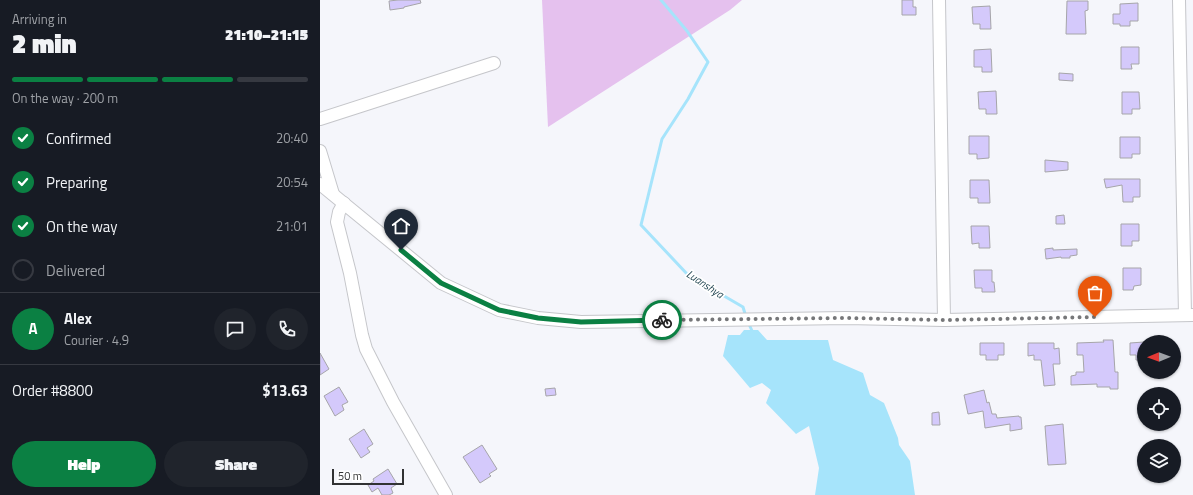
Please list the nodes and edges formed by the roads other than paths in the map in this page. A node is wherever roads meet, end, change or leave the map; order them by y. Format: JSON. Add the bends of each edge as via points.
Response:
{"nodes":[{"id":1,"x":939,"y":0,"type":"edge"},
{"id":2,"x":1179,"y":0,"type":"edge"},
{"id":3,"x":494,"y":63,"type":"dead end"},
{"id":4,"x":320,"y":119,"type":"edge"},
{"id":5,"x":320,"y":152,"type":"edge"},
{"id":6,"x":320,"y":184,"type":"edge"},
{"id":7,"x":333,"y":194,"type":"junction"},
{"id":8,"x":344,"y":203,"type":"junction"},
{"id":9,"x":1189,"y":315,"type":"edge"},
{"id":10,"x":944,"y":320,"type":"junction"},
{"id":11,"x":446,"y":495,"type":"edge"}],
"edges":[{"from":1,"to":10,"type":"street"},
{"from":2,"to":9,"type":"street"},
{"from":3,"to":4,"type":"street"},
{"from":5,"to":7,"type":"street"},
{"from":6,"to":7,"type":"street"},
{"from":7,"to":8,"type":"street"},
{"from":8,"to":10,"type":"street","via":[[441,283],[499,310],[538,318],[581,322],[846,318]]},
{"from":8,"to":11,"type":"street","via":[[337,222],[366,349]]},
{"from":9,"to":10,"type":"street"}]}
